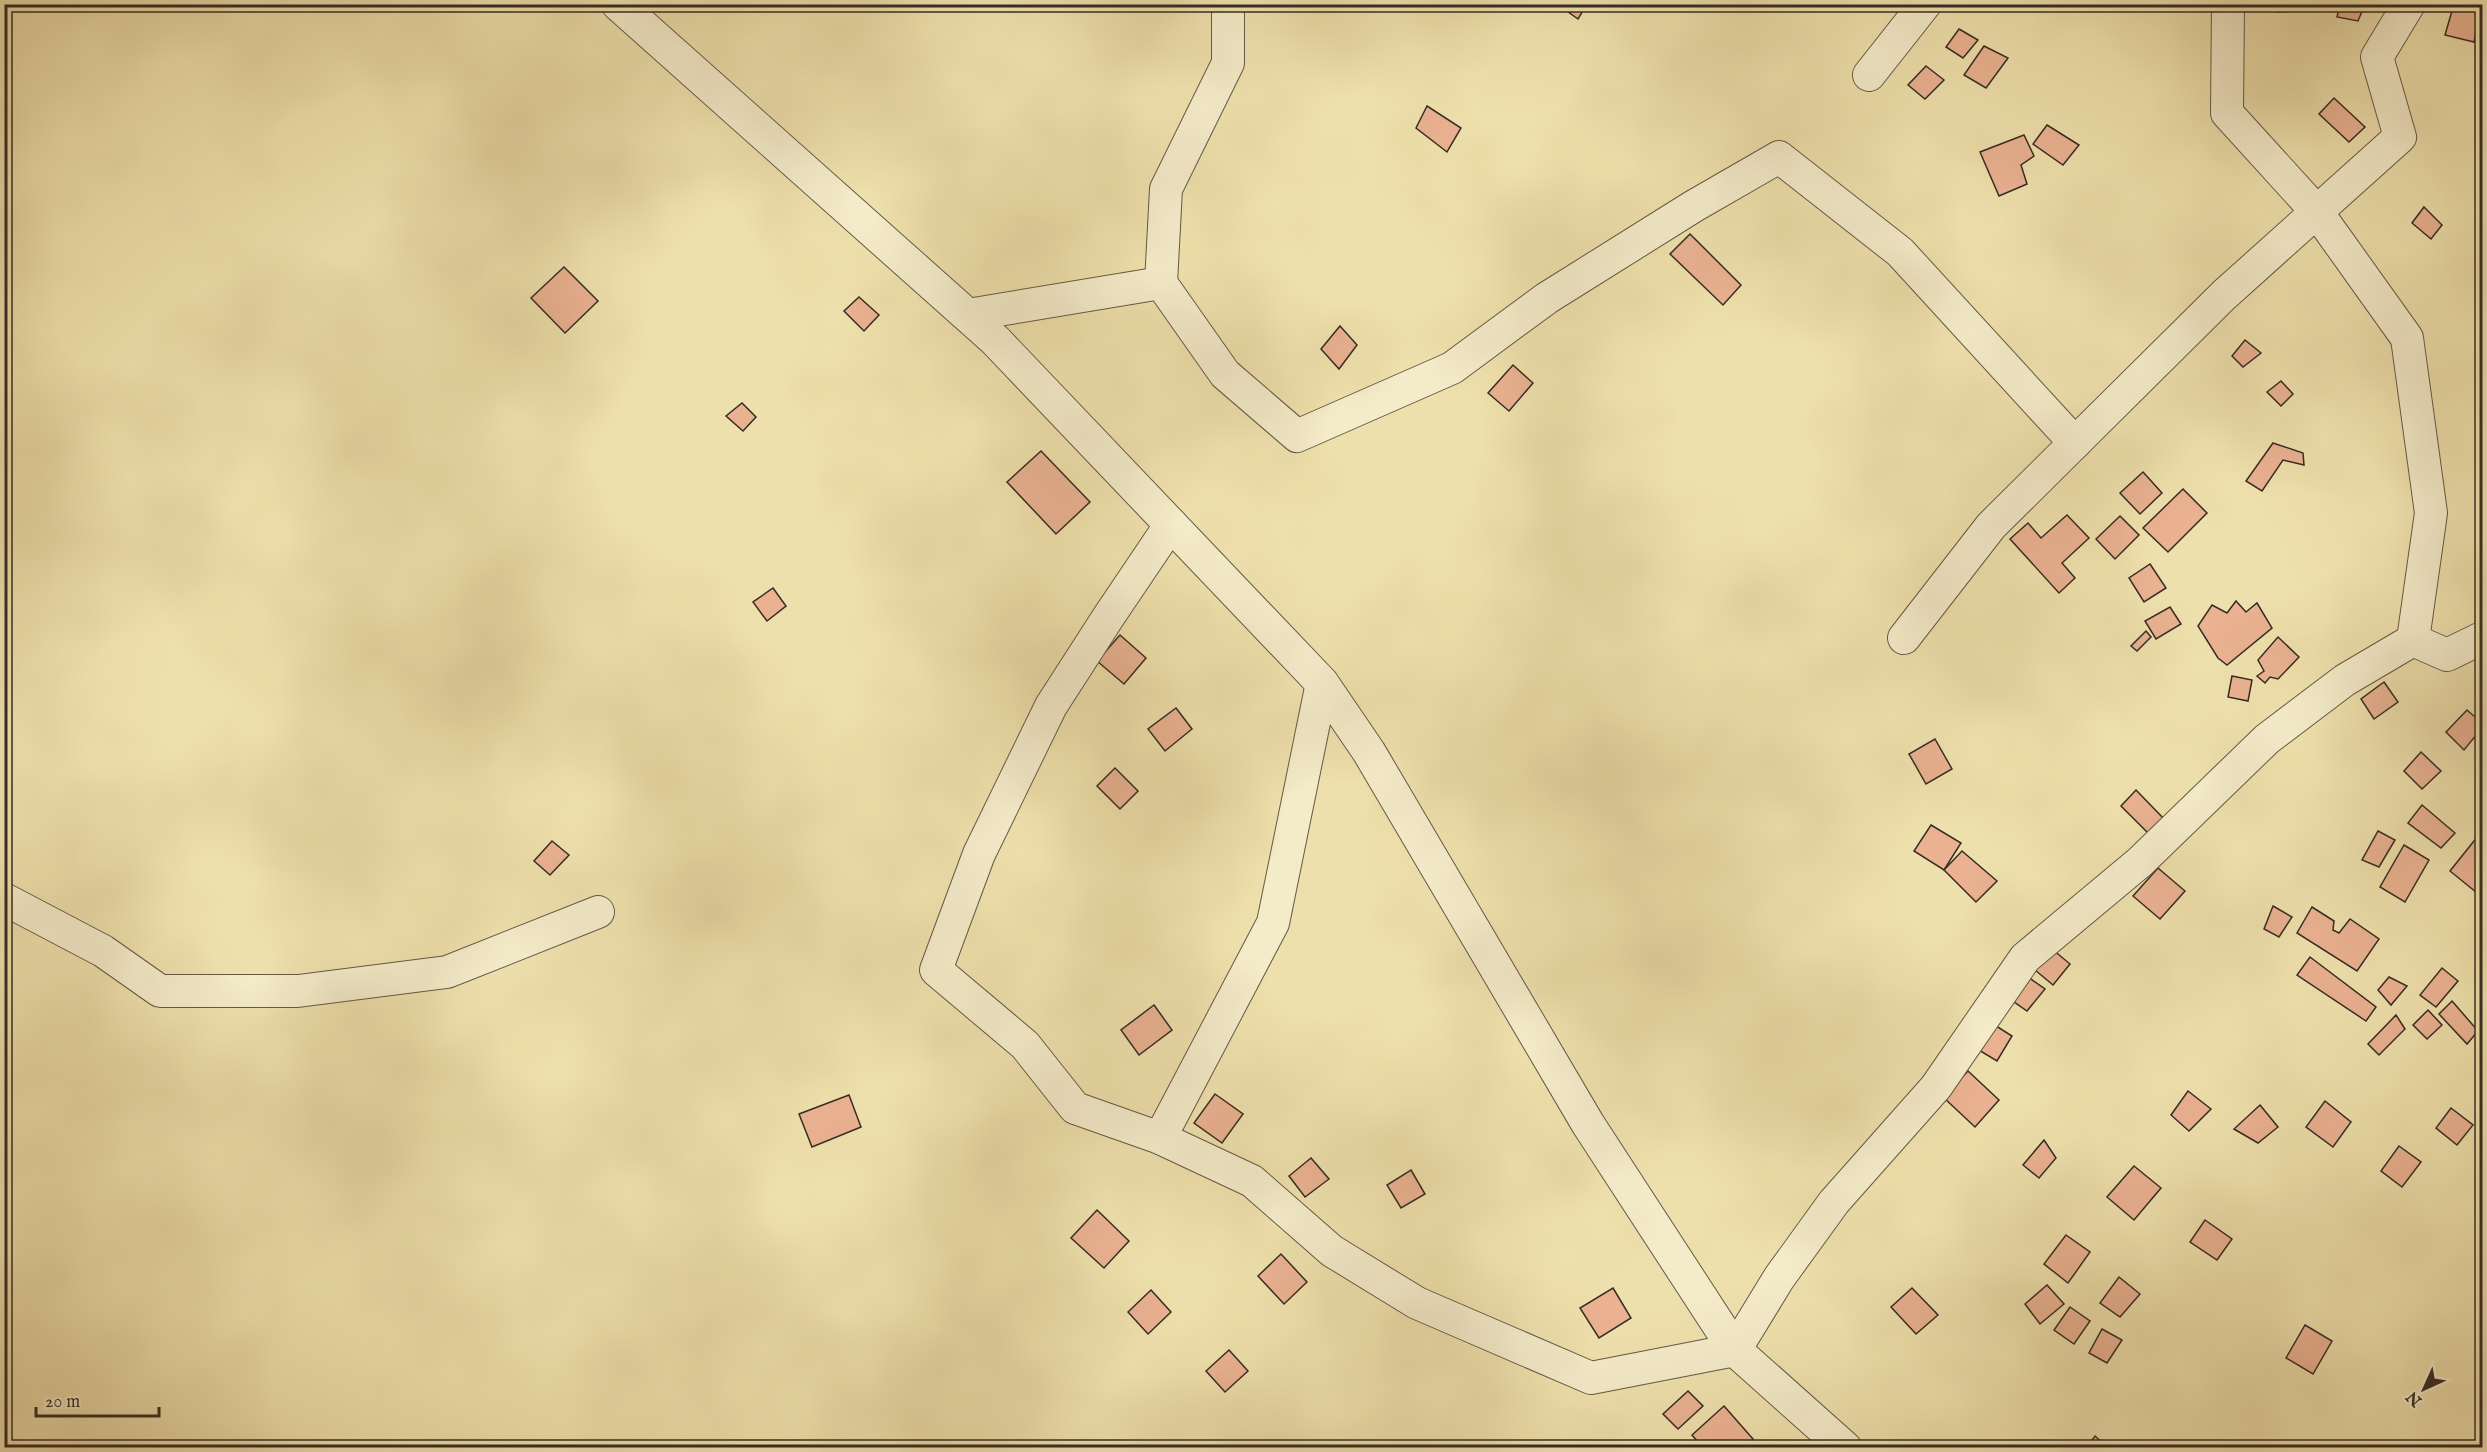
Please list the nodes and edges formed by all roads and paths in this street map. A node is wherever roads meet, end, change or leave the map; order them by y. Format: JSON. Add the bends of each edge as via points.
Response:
{"nodes":[{"id":1,"x":618,"y":4,"type":"edge"},
{"id":2,"x":1228,"y":4,"type":"edge"},
{"id":3,"x":1925,"y":4,"type":"edge"},
{"id":4,"x":2228,"y":4,"type":"edge"},
{"id":5,"x":2409,"y":4,"type":"edge"},
{"id":6,"x":1869,"y":75,"type":"dead end"},
{"id":7,"x":2317,"y":212,"type":"junction"},
{"id":8,"x":1161,"y":283,"type":"junction"},
{"id":9,"x":968,"y":315,"type":"junction"},
{"id":10,"x":2075,"y":443,"type":"junction"},
{"id":11,"x":1172,"y":524,"type":"junction"},
{"id":12,"x":1904,"y":638,"type":"dead end"},
{"id":13,"x":2482,"y":638,"type":"edge"},
{"id":14,"x":2413,"y":640,"type":"junction"},
{"id":15,"x":1322,"y":684,"type":"junction"},
{"id":16,"x":4,"y":899,"type":"edge"},
{"id":17,"x":598,"y":912,"type":"dead end"},
{"id":18,"x":1160,"y":1138,"type":"junction"},
{"id":19,"x":1736,"y":1350,"type":"junction"},
{"id":20,"x":1845,"y":1448,"type":"edge"}],
"edges":[{"from":1,"to":9,"type":"street"},
{"from":2,"to":8,"type":"street","via":[[1228,63],[1166,189]]},
{"from":3,"to":6,"type":"street"},
{"from":4,"to":7,"type":"street","via":[[2227,113]]},
{"from":5,"to":7,"type":"street","via":[[2377,57],[2400,137]]},
{"from":7,"to":10,"type":"street","via":[[2224,295]]},
{"from":7,"to":14,"type":"street","via":[[2407,338],[2431,513]]},
{"from":8,"to":9,"type":"street"},
{"from":8,"to":10,"type":"street","via":[[1225,374],[1297,436],[1452,368],[1547,298],[1779,157],[1900,252]]},
{"from":9,"to":11,"type":"street"},
{"from":10,"to":12,"type":"street","via":[[1990,526]]},
{"from":11,"to":15,"type":"street"},
{"from":11,"to":18,"type":"street","via":[[1052,706],[979,854],[936,970],[1024,1045],[1075,1108]]},
{"from":13,"to":14,"type":"street","via":[[2448,655]]},
{"from":14,"to":19,"type":"street","via":[[2345,680],[2267,740],[2140,862],[2025,958],[1936,1087],[1834,1202],[1779,1278]]},
{"from":15,"to":18,"type":"street","via":[[1273,923]]},
{"from":15,"to":19,"type":"street","via":[[1368,752],[1588,1124]]},
{"from":16,"to":17,"type":"street","via":[[103,951],[160,991],[298,991],[447,972]]},
{"from":18,"to":19,"type":"street","via":[[1252,1182],[1332,1251],[1417,1303],[1591,1378]]},
{"from":19,"to":20,"type":"street"}]}
